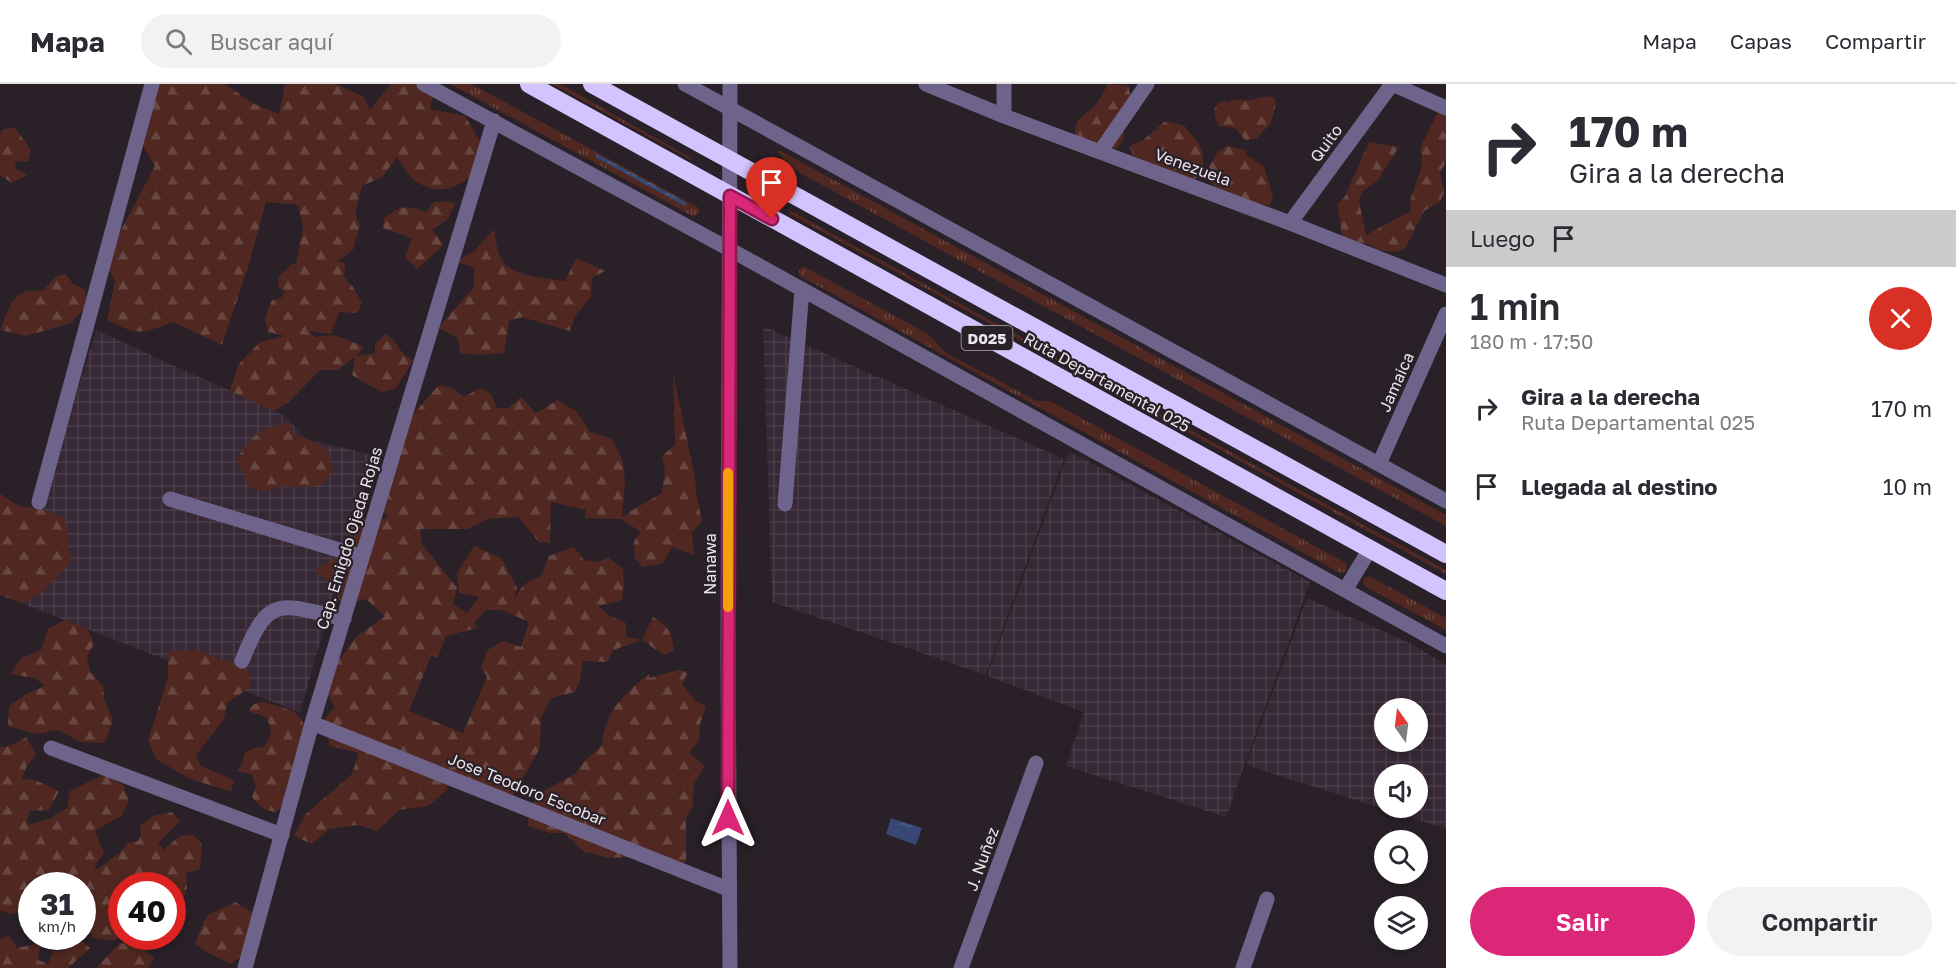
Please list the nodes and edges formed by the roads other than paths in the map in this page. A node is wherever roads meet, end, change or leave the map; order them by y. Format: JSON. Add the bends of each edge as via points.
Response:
{"nodes":[{"id":1,"x":152,"y":84,"type":"edge"},
{"id":2,"x":424,"y":84,"type":"edge"},
{"id":3,"x":530,"y":84,"type":"edge"},
{"id":4,"x":592,"y":84,"type":"edge"},
{"id":5,"x":685,"y":84,"type":"edge"},
{"id":6,"x":730,"y":84,"type":"edge"},
{"id":7,"x":926,"y":84,"type":"edge"},
{"id":8,"x":1004,"y":84,"type":"edge"},
{"id":9,"x":1147,"y":84,"type":"edge"},
{"id":10,"x":1392,"y":84,"type":"edge"},
{"id":11,"x":1446,"y":108,"type":"edge"},
{"id":12,"x":730,"y":109,"type":"junction"},
{"id":13,"x":1004,"y":116,"type":"junction"},
{"id":14,"x":494,"y":121,"type":"junction"},
{"id":15,"x":1100,"y":152,"type":"junction"},
{"id":16,"x":730,"y":160,"type":"junction"},
{"id":17,"x":730,"y":196,"type":"junction"},
{"id":18,"x":1290,"y":223,"type":"junction"},
{"id":19,"x":729,"y":249,"type":"junction"},
{"id":20,"x":1446,"y":285,"type":"edge"},
{"id":21,"x":802,"y":289,"type":"junction"},
{"id":22,"x":1446,"y":314,"type":"edge"},
{"id":23,"x":1379,"y":464,"type":"junction"},
{"id":24,"x":170,"y":499,"type":"dead end"},
{"id":25,"x":1446,"y":501,"type":"edge"},
{"id":26,"x":39,"y":502,"type":"dead end"},
{"id":27,"x":785,"y":504,"type":"dead end"},
{"id":28,"x":1370,"y":549,"type":"junction"},
{"id":29,"x":1446,"y":554,"type":"edge"},
{"id":30,"x":362,"y":557,"type":"junction"},
{"id":31,"x":1345,"y":590,"type":"junction"},
{"id":32,"x":1446,"y":591,"type":"edge"},
{"id":33,"x":344,"y":620,"type":"junction"},
{"id":34,"x":1446,"y":646,"type":"edge"},
{"id":35,"x":242,"y":661,"type":"dead end"},
{"id":36,"x":312,"y":723,"type":"junction"},
{"id":37,"x":51,"y":748,"type":"dead end"},
{"id":38,"x":1036,"y":763,"type":"dead end"},
{"id":39,"x":282,"y":835,"type":"junction"},
{"id":40,"x":728,"y":889,"type":"junction"},
{"id":41,"x":1267,"y":899,"type":"dead end"},
{"id":42,"x":245,"y":968,"type":"edge"},
{"id":43,"x":730,"y":968,"type":"edge"},
{"id":44,"x":961,"y":968,"type":"edge"},
{"id":45,"x":1243,"y":968,"type":"edge"}],
"edges":[{"from":1,"to":26,"type":"street"},
{"from":2,"to":14,"type":"street"},
{"from":3,"to":17,"type":"highway","name":"Ruta Departamental 025","number":"D025"},
{"from":4,"to":16,"type":"highway","name":"Ruta Departamental 025","number":"D025"},
{"from":5,"to":12,"type":"street"},
{"from":6,"to":12,"type":"street","name":"Nanawa"},
{"from":7,"to":13,"type":"street","name":"Venezuela"},
{"from":8,"to":13,"type":"street"},
{"from":9,"to":15,"type":"street"},
{"from":10,"to":11,"type":"street"},
{"from":10,"to":18,"type":"street","name":"Quito"},
{"from":12,"to":16,"type":"street","name":"Nanawa"},
{"from":12,"to":23,"type":"street"},
{"from":13,"to":15,"type":"street","name":"Venezuela"},
{"from":14,"to":19,"type":"street"},
{"from":14,"to":30,"type":"street","name":"Cap. Emigdo Ojeda Rojas"},
{"from":15,"to":18,"type":"street","name":"Venezuela"},
{"from":16,"to":17,"type":"street","name":"Nanawa"},
{"from":16,"to":29,"type":"highway","name":"Ruta Departamental 025","number":"D025"},
{"from":17,"to":19,"type":"street","name":"Nanawa"},
{"from":17,"to":28,"type":"highway","name":"Ruta Departamental 025","number":"D025"},
{"from":18,"to":20,"type":"street","name":"Venezuela"},
{"from":19,"to":21,"type":"street"},
{"from":19,"to":40,"type":"street","name":"Nanawa"},
{"from":21,"to":27,"type":"street"},
{"from":21,"to":31,"type":"street"},
{"from":22,"to":23,"type":"street","name":"Jamaica"},
{"from":23,"to":25,"type":"street"},
{"from":24,"to":30,"type":"street"},
{"from":28,"to":31,"type":"street"},
{"from":28,"to":32,"type":"highway","name":"Ruta Departamental 025","number":"D025"},
{"from":30,"to":33,"type":"street","name":"Cap. Emigdo Ojeda Rojas"},
{"from":31,"to":34,"type":"street"},
{"from":33,"to":35,"type":"street","via":[[291,606],[277,609],[264,616]]},
{"from":33,"to":36,"type":"street","name":"Cap. Emigdo Ojeda Rojas"},
{"from":36,"to":39,"type":"street","name":"Cap. Emigdo Ojeda Rojas"},
{"from":36,"to":40,"type":"street","name":"Jose Teodoro Escobar"},
{"from":37,"to":39,"type":"street"},
{"from":38,"to":44,"type":"street","name":"J. Nuñez"},
{"from":39,"to":42,"type":"street","name":"Cap. Emigdo Ojeda Rojas"},
{"from":40,"to":43,"type":"street","name":"Nanawa"},
{"from":41,"to":45,"type":"street"}]}
